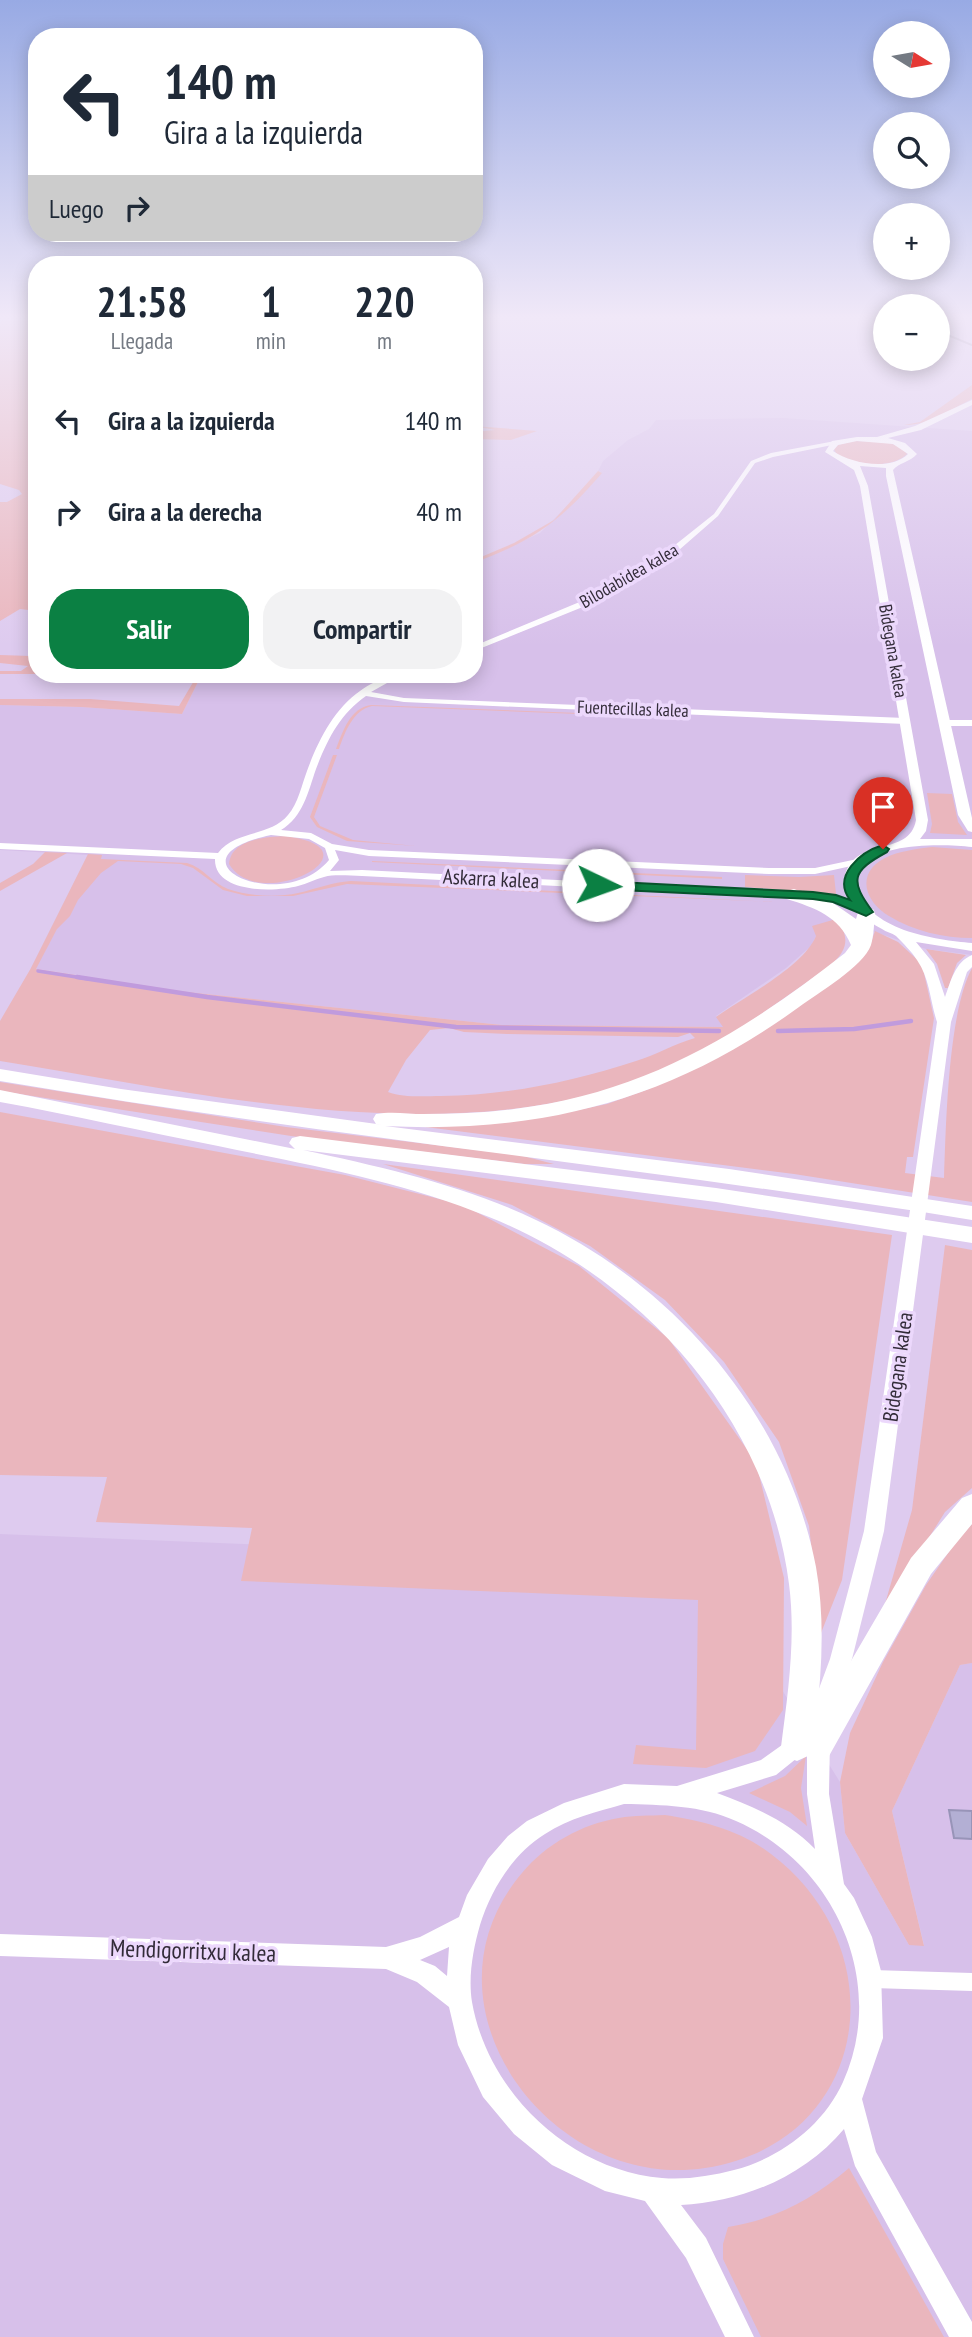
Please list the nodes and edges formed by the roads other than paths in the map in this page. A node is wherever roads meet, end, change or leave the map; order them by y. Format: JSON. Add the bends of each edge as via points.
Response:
{"nodes":[{"id":1,"x":914,"y":429,"type":"edge"},
{"id":2,"x":917,"y":429,"type":"edge"},
{"id":3,"x":872,"y":439,"type":"junction"},
{"id":4,"x":835,"y":443,"type":"junction"},
{"id":5,"x":905,"y":446,"type":"junction"},
{"id":6,"x":793,"y":451,"type":"junction"},
{"id":7,"x":836,"y":458,"type":"junction"},
{"id":8,"x":850,"y":462,"type":"junction"},
{"id":9,"x":892,"y":464,"type":"junction"},
{"id":10,"x":483,"y":645,"type":"edge"},
{"id":11,"x":381,"y":683,"type":"edge"},
{"id":12,"x":362,"y":693,"type":"junction"},
{"id":13,"x":905,"y":721,"type":"junction"},
{"id":14,"x":943,"y":723,"type":"junction"},
{"id":15,"x":972,"y":723,"type":"edge"},
{"id":16,"x":295,"y":814,"type":"junction"},
{"id":17,"x":972,"y":828,"type":"edge"},
{"id":18,"x":271,"y":832,"type":"junction"},
{"id":19,"x":311,"y":836,"type":"junction"},
{"id":20,"x":911,"y":842,"type":"junction"},
{"id":21,"x":972,"y":843,"type":"edge"},
{"id":22,"x":0,"y":846,"type":"edge"},
{"id":23,"x":329,"y":846,"type":"junction"},
{"id":24,"x":222,"y":856,"type":"junction"},
{"id":25,"x":862,"y":861,"type":"junction"},
{"id":26,"x":323,"y":874,"type":"junction"},
{"id":27,"x":794,"y":895,"type":"junction"},
{"id":28,"x":866,"y":912,"type":"junction"},
{"id":29,"x":895,"y":930,"type":"junction"},
{"id":30,"x":861,"y":945,"type":"junction"},
{"id":31,"x":972,"y":947,"type":"edge"},
{"id":32,"x":972,"y":959,"type":"edge"},
{"id":33,"x":944,"y":1022,"type":"junction"},
{"id":34,"x":0,"y":1075,"type":"edge"},
{"id":35,"x":0,"y":1096,"type":"edge"},
{"id":36,"x":160,"y":1102,"type":"junction"},
{"id":37,"x":45,"y":1104,"type":"junction"},
{"id":38,"x":972,"y":1213,"type":"edge"},
{"id":39,"x":972,"y":1235,"type":"edge"},
{"id":40,"x":972,"y":1505,"type":"edge"},
{"id":41,"x":807,"y":1746,"type":"junction"},
{"id":42,"x":680,"y":1795,"type":"junction"},
{"id":43,"x":834,"y":1887,"type":"junction"},
{"id":44,"x":465,"y":1926,"type":"junction"},
{"id":45,"x":0,"y":1945,"type":"edge"},
{"id":46,"x":386,"y":1958,"type":"junction"},
{"id":47,"x":872,"y":1979,"type":"junction"},
{"id":48,"x":972,"y":1982,"type":"edge"},
{"id":49,"x":458,"y":2000,"type":"junction"},
{"id":50,"x":849,"y":2099,"type":"junction"},
{"id":51,"x":654,"y":2190,"type":"junction"},
{"id":52,"x":740,"y":2337,"type":"edge"},
{"id":53,"x":965,"y":2337,"type":"edge"}],
"edges":[{"from":1,"to":3,"type":"street"},
{"from":2,"to":5,"type":"street","via":[[906,437]]},
{"from":3,"to":4,"type":"street"},
{"from":3,"to":5,"type":"street"},
{"from":4,"to":6,"type":"street","name":"Bilodabidea kalea"},
{"from":4,"to":7,"type":"street","via":[[828,449]]},
{"from":5,"to":9,"type":"street","via":[[912,457]]},
{"from":6,"to":7,"type":"street","name":"Bilodabidea kalea"},
{"from":6,"to":10,"type":"street","name":"Bilodabidea kalea","via":[[748,466],[706,525],[645,571],[552,618]]},
{"from":7,"to":8,"type":"street"},
{"from":8,"to":9,"type":"street"},
{"from":8,"to":13,"type":"street","name":"Bidegana kalea","via":[[864,486]]},
{"from":9,"to":14,"type":"street","name":"Bidegana kalea","via":[[890,476]]},
{"from":11,"to":12,"type":"street"},
{"from":12,"to":13,"type":"street","name":"Fuentecillas kalea","via":[[404,700]]},
{"from":12,"to":16,"type":"street","via":[[329,729]]},
{"from":13,"to":20,"type":"street","name":"Bidegana kalea","via":[[922,820]]},
{"from":14,"to":15,"type":"street"},
{"from":14,"to":17,"type":"street","name":"Bidegana kalea","via":[[964,815]]},
{"from":16,"to":18,"type":"street"},
{"from":16,"to":19,"type":"street"},
{"from":18,"to":19,"type":"street"},
{"from":18,"to":24,"type":"street","via":[[234,843]]},
{"from":19,"to":23,"type":"street","name":"Askarra kalea"},
{"from":20,"to":21,"type":"street"},
{"from":20,"to":25,"type":"street","via":[[883,849]]},
{"from":22,"to":24,"type":"street"},
{"from":23,"to":25,"type":"street","name":"Askarra kalea","via":[[369,853],[769,871],[815,872]]},
{"from":23,"to":26,"type":"street","via":[[334,860]]},
{"from":24,"to":26,"type":"street","name":"Askarra kalea","via":[[226,874],[254,886],[292,885]]},
{"from":25,"to":28,"type":"street","via":[[850,885]]},
{"from":26,"to":27,"type":"street","name":"Askarra kalea"},
{"from":27,"to":28,"type":"street","name":"Askarra kalea","via":[[836,899]]},
{"from":27,"to":30,"type":"highway","via":[[834,909],[853,926]]},
{"from":28,"to":29,"type":"street"},
{"from":28,"to":30,"type":"highway"},
{"from":29,"to":31,"type":"street","via":[[930,942]]},
{"from":29,"to":33,"type":"street","name":"Bidegana kalea","via":[[931,968]]},
{"from":30,"to":36,"type":"highway","via":[[832,973],[695,1063],[638,1087],[565,1107],[445,1121]]},
{"from":32,"to":33,"type":"street","name":"Bidegana kalea","via":[[961,971]]},
{"from":33,"to":41,"type":"street","name":"Bidegana kalea","via":[[874,1531],[841,1659]]},
{"from":34,"to":36,"type":"highway"},
{"from":35,"to":37,"type":"highway"},
{"from":36,"to":38,"type":"highway","via":[[693,1171]]},
{"from":37,"to":39,"type":"highway","via":[[300,1143],[716,1195]]},
{"from":37,"to":41,"type":"highway","via":[[348,1167],[472,1202],[529,1226],[620,1280],[690,1344],[718,1377],[745,1417],[786,1508],[801,1566]]},
{"from":40,"to":41,"type":"highway","via":[[920,1566]]},
{"from":41,"to":42,"type":"street","name":"Bidegana kalea","via":[[768,1768]]},
{"from":41,"to":43,"type":"street","name":"Bidegana kalea"},
{"from":42,"to":43,"type":"street","via":[[738,1811],[781,1835],[810,1858]]},
{"from":42,"to":44,"type":"street","via":[[624,1794],[571,1808],[524,1836],[488,1876]]},
{"from":43,"to":47,"type":"street","via":[[859,1931]]},
{"from":44,"to":46,"type":"street","name":"Mendigorritxu kalea","via":[[425,1947]]},
{"from":44,"to":49,"type":"street"},
{"from":45,"to":46,"type":"street","name":"Mendigorritxu kalea"},
{"from":46,"to":49,"type":"street","name":"Mendigorritxu kalea","via":[[426,1974]]},
{"from":47,"to":48,"type":"street"},
{"from":47,"to":50,"type":"street","via":[[871,2041]]},
{"from":49,"to":51,"type":"street","via":[[472,2053],[501,2103],[543,2145],[595,2175]]},
{"from":50,"to":51,"type":"street","via":[[815,2142],[768,2173],[713,2190]]},
{"from":50,"to":53,"type":"street","via":[[863,2157]]},
{"from":51,"to":52,"type":"street","via":[[696,2248]]}]}
